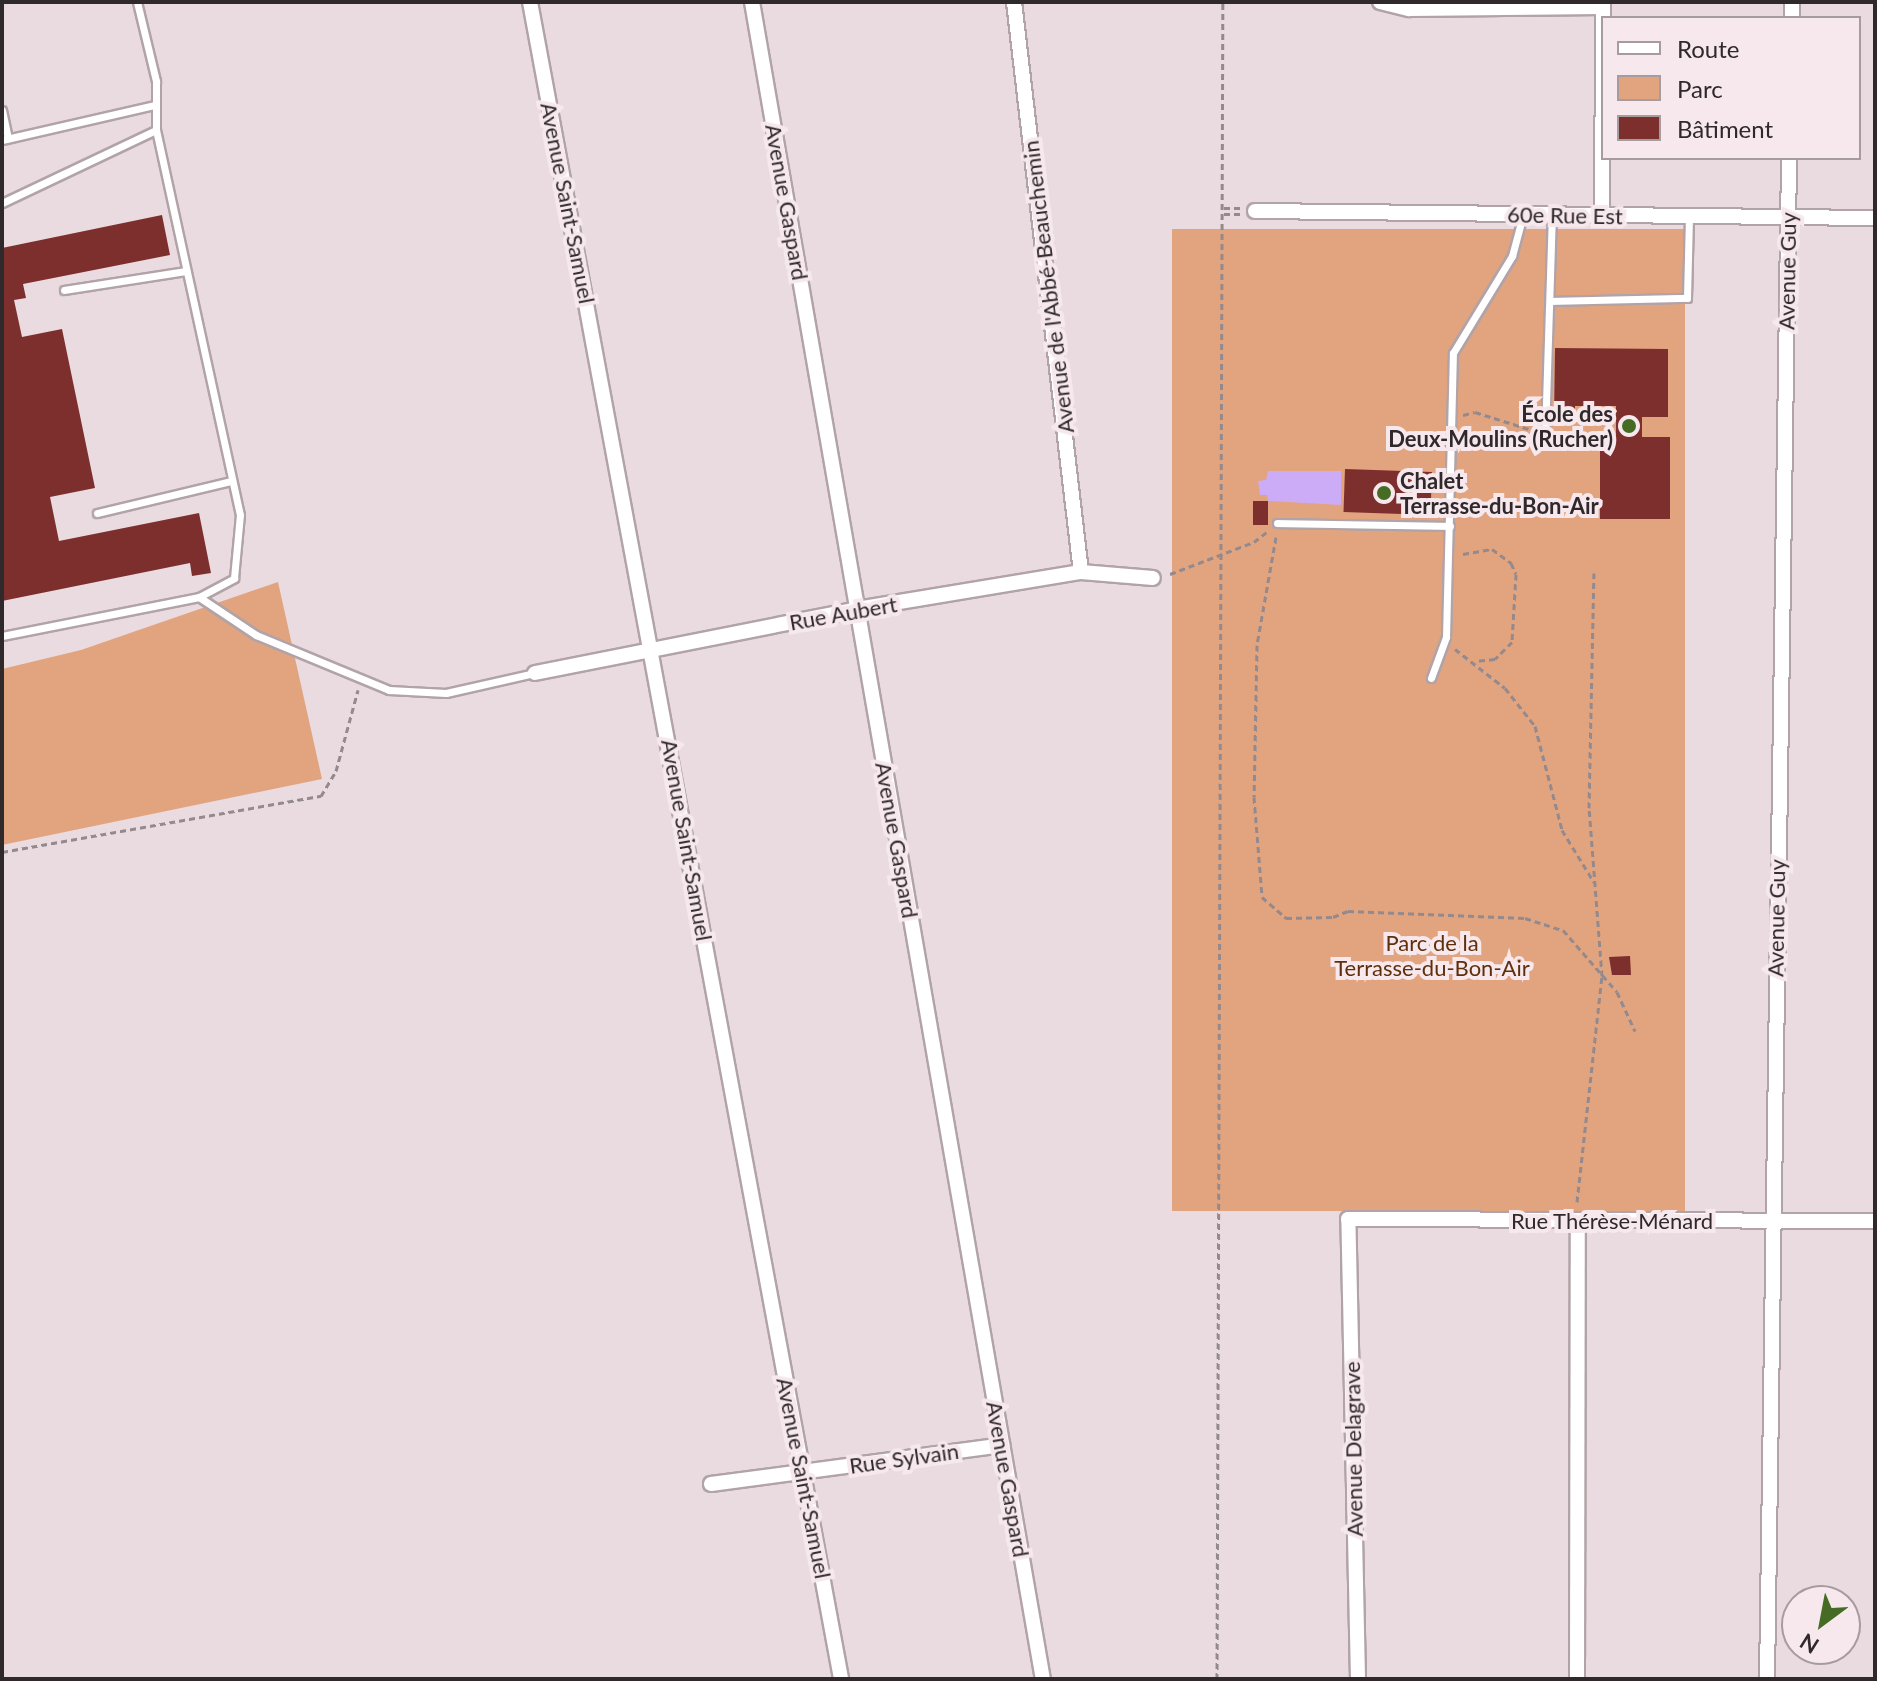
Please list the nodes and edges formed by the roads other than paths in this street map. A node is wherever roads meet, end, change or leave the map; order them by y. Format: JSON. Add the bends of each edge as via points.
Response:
{"nodes":[{"id":1,"x":137,"y":2,"type":"edge"},
{"id":2,"x":530,"y":2,"type":"edge"},
{"id":3,"x":752,"y":2,"type":"edge"},
{"id":4,"x":1014,"y":2,"type":"edge"},
{"id":5,"x":1380,"y":2,"type":"edge"},
{"id":6,"x":1603,"y":4,"type":"edge"},
{"id":7,"x":155,"y":105,"type":"junction"},
{"id":8,"x":2,"y":110,"type":"edge"},
{"id":9,"x":156,"y":130,"type":"junction"},
{"id":10,"x":5,"y":139,"type":"edge"},
{"id":11,"x":1602,"y":160,"type":"edge"},
{"id":12,"x":1789,"y":160,"type":"edge"},
{"id":13,"x":2,"y":203,"type":"edge"},
{"id":14,"x":1255,"y":211,"type":"dead end"},
{"id":15,"x":1523,"y":213,"type":"junction"},
{"id":16,"x":1552,"y":215,"type":"junction"},
{"id":17,"x":1602,"y":216,"type":"junction"},
{"id":18,"x":1689,"y":217,"type":"junction"},
{"id":19,"x":1875,"y":218,"type":"edge"},
{"id":20,"x":1788,"y":219,"type":"junction"},
{"id":21,"x":186,"y":271,"type":"junction"},
{"id":22,"x":64,"y":290,"type":"dead end"},
{"id":23,"x":1552,"y":301,"type":"junction"},
{"id":24,"x":1545,"y":435,"type":"road end"},
{"id":25,"x":231,"y":481,"type":"junction"},
{"id":26,"x":97,"y":513,"type":"dead end"},
{"id":27,"x":1277,"y":523,"type":"road end"},
{"id":28,"x":1450,"y":526,"type":"junction"},
{"id":29,"x":1081,"y":572,"type":"junction"},
{"id":30,"x":1153,"y":578,"type":"road end"},
{"id":31,"x":199,"y":597,"type":"junction"},
{"id":32,"x":857,"y":609,"type":"junction"},
{"id":33,"x":2,"y":636,"type":"edge"},
{"id":34,"x":651,"y":649,"type":"junction"},
{"id":35,"x":535,"y":673,"type":"joint"},
{"id":36,"x":1431,"y":678,"type":"dead end"},
{"id":37,"x":1348,"y":1219,"type":"joint"},
{"id":38,"x":1772,"y":1220,"type":"junction"},
{"id":39,"x":1875,"y":1221,"type":"edge"},
{"id":40,"x":1578,"y":1222,"type":"junction"},
{"id":41,"x":1002,"y":1445,"type":"junction"},
{"id":42,"x":802,"y":1472,"type":"junction"},
{"id":43,"x":711,"y":1484,"type":"dead end"},
{"id":44,"x":841,"y":1679,"type":"edge"},
{"id":45,"x":1043,"y":1679,"type":"edge"},
{"id":46,"x":1358,"y":1679,"type":"edge"},
{"id":47,"x":1577,"y":1679,"type":"edge"},
{"id":48,"x":1767,"y":1679,"type":"edge"}],
"edges":[{"from":1,"to":7,"type":"lane","via":[[156,81]]},
{"from":2,"to":34,"type":"street","name":"Avenue Saint-Samuel"},
{"from":3,"to":32,"type":"street","name":"Avenue Gaspard"},
{"from":4,"to":29,"type":"street","name":"Avenue de l'Abbé-Beauchemin"},
{"from":5,"to":6,"type":"street","via":[[1409,9]]},
{"from":7,"to":9,"type":"lane"},
{"from":7,"to":10,"type":"lane"},
{"from":8,"to":10,"type":"lane"},
{"from":9,"to":13,"type":"lane"},
{"from":9,"to":21,"type":"lane"},
{"from":11,"to":17,"type":"street"},
{"from":12,"to":20,"type":"street","name":"Avenue Guy"},
{"from":14,"to":15,"type":"street","name":"60e Rue Est"},
{"from":15,"to":16,"type":"street","name":"60e Rue Est"},
{"from":15,"to":28,"type":"lane","via":[[1512,256],[1453,353]]},
{"from":16,"to":17,"type":"street","name":"60e Rue Est"},
{"from":16,"to":23,"type":"lane"},
{"from":17,"to":18,"type":"street","name":"60e Rue Est"},
{"from":18,"to":20,"type":"street","name":"60e Rue Est"},
{"from":18,"to":23,"type":"lane","via":[[1687,298]]},
{"from":19,"to":20,"type":"street","name":"60e Rue Est"},
{"from":20,"to":38,"type":"street","name":"Avenue Guy"},
{"from":21,"to":22,"type":"lane"},
{"from":21,"to":25,"type":"lane"},
{"from":23,"to":24,"type":"lane"},
{"from":25,"to":26,"type":"lane"},
{"from":25,"to":31,"type":"lane","via":[[240,515],[234,578]]},
{"from":27,"to":28,"type":"lane"},
{"from":28,"to":36,"type":"lane","via":[[1445,648]]},
{"from":29,"to":30,"type":"street","name":"Rue Aubert"},
{"from":29,"to":32,"type":"street","name":"Rue Aubert"},
{"from":31,"to":33,"type":"lane"},
{"from":31,"to":35,"type":"lane","via":[[256,635],[360,682],[416,695]]},
{"from":32,"to":34,"type":"street","name":"Rue Aubert"},
{"from":32,"to":41,"type":"street","name":"Avenue Gaspard"},
{"from":34,"to":35,"type":"street","name":"Rue Aubert"},
{"from":34,"to":42,"type":"street","name":"Avenue Saint-Samuel"},
{"from":37,"to":40,"type":"street","name":"Rue Thérèse-Ménard"},
{"from":37,"to":46,"type":"street","name":"Avenue Delagrave"},
{"from":38,"to":39,"type":"street","name":"Rue Thérèse-Ménard"},
{"from":38,"to":40,"type":"street","name":"Rue Thérèse-Ménard"},
{"from":38,"to":48,"type":"street","name":"Avenue Guy"},
{"from":40,"to":47,"type":"street"},
{"from":41,"to":42,"type":"street","name":"Rue Sylvain"},
{"from":41,"to":45,"type":"street","name":"Avenue Gaspard"},
{"from":42,"to":43,"type":"street","name":"Rue Sylvain"},
{"from":42,"to":44,"type":"street","name":"Avenue Saint-Samuel"}]}
